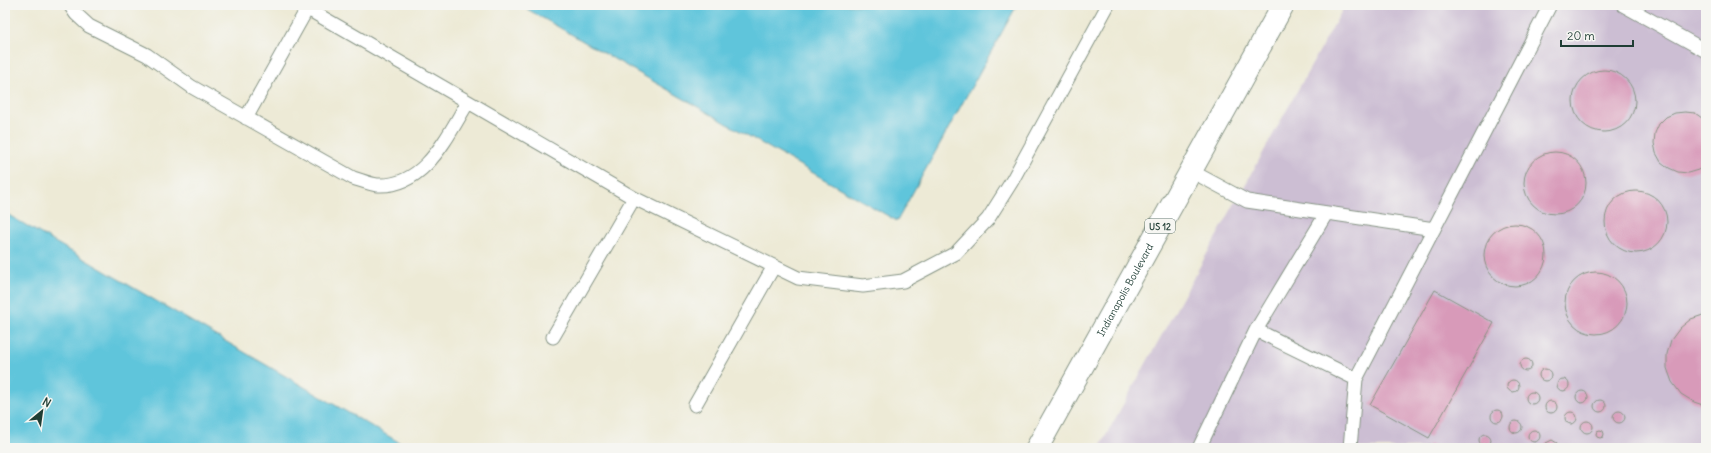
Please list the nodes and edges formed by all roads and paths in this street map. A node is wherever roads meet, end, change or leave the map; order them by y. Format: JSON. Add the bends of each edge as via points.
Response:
{"nodes":[{"id":1,"x":70,"y":5,"type":"edge"},
{"id":2,"x":1108,"y":5,"type":"edge"},
{"id":3,"x":1283,"y":5,"type":"edge"},
{"id":4,"x":1550,"y":5,"type":"edge"},
{"id":5,"x":1622,"y":5,"type":"edge"},
{"id":6,"x":304,"y":7,"type":"edge"},
{"id":7,"x":1706,"y":51,"type":"edge"},
{"id":8,"x":468,"y":102,"type":"junction"},
{"id":9,"x":246,"y":118,"type":"junction"},
{"id":10,"x":1191,"y":171,"type":"junction"},
{"id":11,"x":634,"y":198,"type":"junction"},
{"id":12,"x":1326,"y":214,"type":"junction"},
{"id":13,"x":1434,"y":229,"type":"junction"},
{"id":14,"x":774,"y":266,"type":"junction"},
{"id":15,"x":1256,"y":330,"type":"junction"},
{"id":16,"x":553,"y":337,"type":"dead end"},
{"id":17,"x":1356,"y":379,"type":"junction"},
{"id":18,"x":695,"y":405,"type":"dead end"},
{"id":19,"x":1037,"y":448,"type":"edge"},
{"id":20,"x":1199,"y":448,"type":"edge"},
{"id":21,"x":1350,"y":448,"type":"edge"}],
"edges":[{"from":1,"to":9,"type":"lane","via":[[89,26],[147,55],[192,87]]},
{"from":2,"to":14,"type":"lane","via":[[1012,181],[988,219],[956,253],[903,281],[863,286],[798,278]]},
{"from":3,"to":10,"type":"main road","name":"Indianapolis Boulevard","number":"US 12"},
{"from":4,"to":13,"type":"lane"},
{"from":5,"to":7,"type":"lane"},
{"from":6,"to":8,"type":"lane"},
{"from":6,"to":9,"type":"lane"},
{"from":8,"to":9,"type":"lane","via":[[430,161],[416,174],[398,183],[377,185],[353,178]]},
{"from":8,"to":11,"type":"lane"},
{"from":10,"to":12,"type":"lane","via":[[1247,201]]},
{"from":10,"to":19,"type":"main road","name":"Indianapolis Boulevard","number":"US 12"},
{"from":11,"to":14,"type":"lane"},
{"from":11,"to":16,"type":"lane"},
{"from":12,"to":13,"type":"lane"},
{"from":12,"to":15,"type":"lane"},
{"from":13,"to":17,"type":"lane"},
{"from":14,"to":18,"type":"lane"},
{"from":15,"to":17,"type":"lane"},
{"from":15,"to":20,"type":"lane"},
{"from":17,"to":21,"type":"lane"}]}
